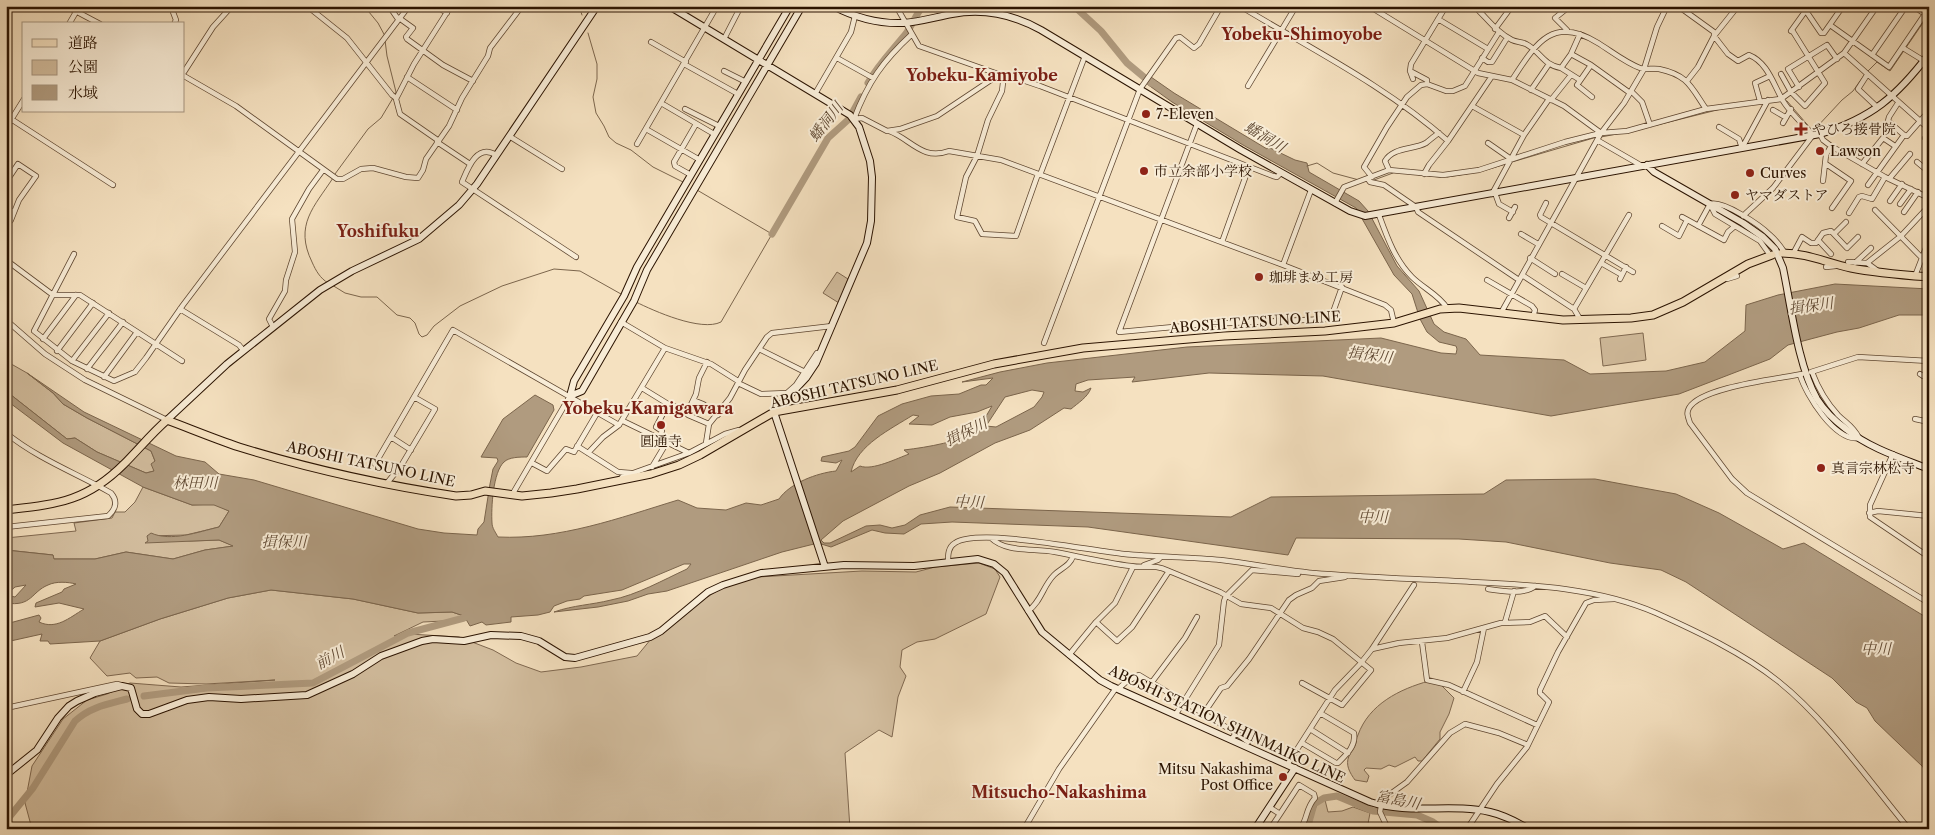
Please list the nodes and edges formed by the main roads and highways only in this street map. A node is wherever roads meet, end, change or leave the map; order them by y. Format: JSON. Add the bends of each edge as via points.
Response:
{"nodes":[{"id":1,"x":1787,"y":254,"type":"road end"},
{"id":2,"x":1771,"y":255,"type":"road end"},
{"id":3,"x":1929,"y":277,"type":"edge"},
{"id":4,"x":6,"y":510,"type":"edge"}],
"edges":[{"from":1,"to":3,"type":"main road","via":[[1816,257],[1878,272]]},
{"from":2,"to":4,"type":"main road","name":"ABOSHI TATSUNO LINE","via":[[1653,315],[1562,320],[1447,308],[1394,323],[1075,350],[994,364],[897,390],[775,415],[678,465],[651,474],[551,493],[522,496],[485,491],[456,496],[387,484],[288,461],[166,422],[100,485],[75,498]]}]}
